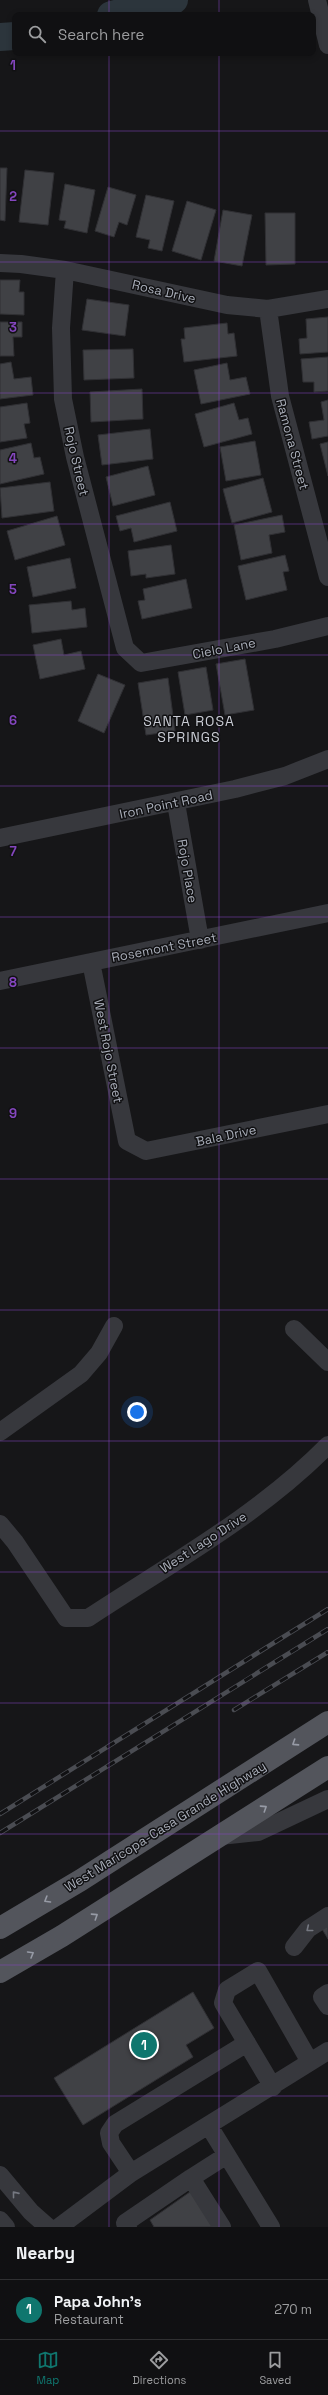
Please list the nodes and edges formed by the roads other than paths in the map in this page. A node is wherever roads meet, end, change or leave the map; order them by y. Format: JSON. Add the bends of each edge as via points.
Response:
{"nodes":[{"id":1,"x":317,"y":0,"type":"edge"},
{"id":2,"x":328,"y":45,"type":"edge"},
{"id":3,"x":0,"y":264,"type":"edge"},
{"id":4,"x":65,"y":270,"type":"junction"},
{"id":5,"x":328,"y":299,"type":"edge"},
{"id":6,"x":268,"y":309,"type":"junction"},
{"id":7,"x":328,"y":577,"type":"edge"},
{"id":8,"x":328,"y":626,"type":"edge"},
{"id":9,"x":125,"y":648,"type":"joint"},
{"id":10,"x":328,"y":759,"type":"edge"},
{"id":11,"x":176,"y":803,"type":"junction"},
{"id":12,"x":0,"y":838,"type":"edge"},
{"id":13,"x":328,"y":913,"type":"edge"},
{"id":14,"x":200,"y":940,"type":"junction"},
{"id":15,"x":91,"y":962,"type":"junction"},
{"id":16,"x":0,"y":981,"type":"edge"},
{"id":17,"x":328,"y":1114,"type":"edge"},
{"id":18,"x":126,"y":1141,"type":"joint"},
{"id":19,"x":114,"y":1326,"type":"dead end"},
{"id":20,"x":294,"y":1329,"type":"dead end"},
{"id":21,"x":328,"y":1362,"type":"edge"},
{"id":22,"x":0,"y":1432,"type":"edge"},
{"id":23,"x":328,"y":1445,"type":"edge"},
{"id":24,"x":0,"y":1524,"type":"edge"},
{"id":25,"x":328,"y":1722,"type":"edge"},
{"id":26,"x":328,"y":1767,"type":"edge"},
{"id":27,"x":328,"y":1799,"type":"edge"},
{"id":28,"x":219,"y":1836,"type":"junction"},
{"id":29,"x":328,"y":1916,"type":"edge"},
{"id":30,"x":0,"y":1928,"type":"edge"},
{"id":31,"x":294,"y":1947,"type":"dead end"},
{"id":32,"x":0,"y":1972,"type":"edge"},
{"id":33,"x":328,"y":1993,"type":"edge"},
{"id":34,"x":328,"y":2006,"type":"edge"},
{"id":35,"x":247,"y":2043,"type":"junction"},
{"id":36,"x":328,"y":2051,"type":"edge"},
{"id":37,"x":310,"y":2062,"type":"junction"},
{"id":38,"x":272,"y":2087,"type":"junction"},
{"id":39,"x":209,"y":2126,"type":"junction"},
{"id":40,"x":227,"y":2155,"type":"junction"},
{"id":41,"x":132,"y":2173,"type":"junction"},
{"id":42,"x":0,"y":2175,"type":"edge"},
{"id":43,"x":191,"y":2178,"type":"junction"},
{"id":44,"x":0,"y":2220,"type":"edge"},
{"id":45,"x":6,"y":2227,"type":"edge"},
{"id":46,"x":48,"y":2227,"type":"edge"},
{"id":47,"x":59,"y":2227,"type":"edge"},
{"id":48,"x":128,"y":2227,"type":"edge"},
{"id":49,"x":222,"y":2227,"type":"edge"},
{"id":50,"x":271,"y":2227,"type":"edge"}],
"edges":[{"from":1,"to":2,"type":"street"},
{"from":3,"to":4,"type":"street","name":"Rosa Drive"},
{"from":4,"to":6,"type":"street","name":"Rosa Drive","via":[[227,306]]},
{"from":4,"to":9,"type":"street","name":"Rojo Street","via":[[61,328],[63,399],[75,457]]},
{"from":5,"to":6,"type":"street","name":"Rosa Drive"},
{"from":6,"to":7,"type":"street","name":"Ramona Street","via":[[280,396]]},
{"from":8,"to":9,"type":"street","name":"Cielo Lane","via":[[275,639],[141,663]]},
{"from":10,"to":11,"type":"street","name":"Iron Point Road","via":[[285,776]]},
{"from":11,"to":12,"type":"street","name":"Iron Point Road"},
{"from":11,"to":14,"type":"street","name":"Rojo Place"},
{"from":13,"to":14,"type":"street","name":"Rosemont Street"},
{"from":14,"to":15,"type":"street","name":"Rosemont Street"},
{"from":15,"to":16,"type":"street","name":"Rosemont Street"},
{"from":15,"to":18,"type":"street","name":"West Rojo Street"},
{"from":17,"to":18,"type":"street","name":"Bala Drive","via":[[146,1151]]},
{"from":19,"to":22,"type":"street","via":[[99,1353],[81,1374]]},
{"from":20,"to":21,"type":"street"},
{"from":23,"to":24,"type":"street","name":"West Lago Drive","via":[[299,1474],[241,1517],[88,1618],[66,1618]]},
{"from":25,"to":30,"type":"main road","name":"West Maricopa-Casa Grande Highway","one_way":true,"via":[[81,1880]]},
{"from":28,"to":26,"type":"main road","one_way":true},
{"from":27,"to":28,"type":"street","via":[[258,1832]]},
{"from":32,"to":28,"type":"main road","one_way":true,"via":[[62,1936]]},
{"from":29,"to":31,"type":"street","one_way":true,"via":[[308,1929]]},
{"from":33,"to":34,"type":"street","via":[[322,1997]]},
{"from":35,"to":37,"type":"street","via":[[223,2003],[227,1990],[258,1971]]},
{"from":35,"to":38,"type":"street"},
{"from":35,"to":41,"type":"street","via":[[115,2124],[109,2133],[111,2143]]},
{"from":36,"to":37,"type":"street"},
{"from":37,"to":38,"type":"street"},
{"from":38,"to":39,"type":"street"},
{"from":39,"to":40,"type":"street"},
{"from":39,"to":41,"type":"street"},
{"from":40,"to":43,"type":"street"},
{"from":40,"to":50,"type":"street"},
{"from":41,"to":47,"type":"street"},
{"from":46,"to":42,"type":"street","one_way":true,"via":[[31,2212]]},
{"from":43,"to":48,"type":"street","via":[[126,2223]]},
{"from":43,"to":49,"type":"street"},
{"from":44,"to":45,"type":"street"}]}
